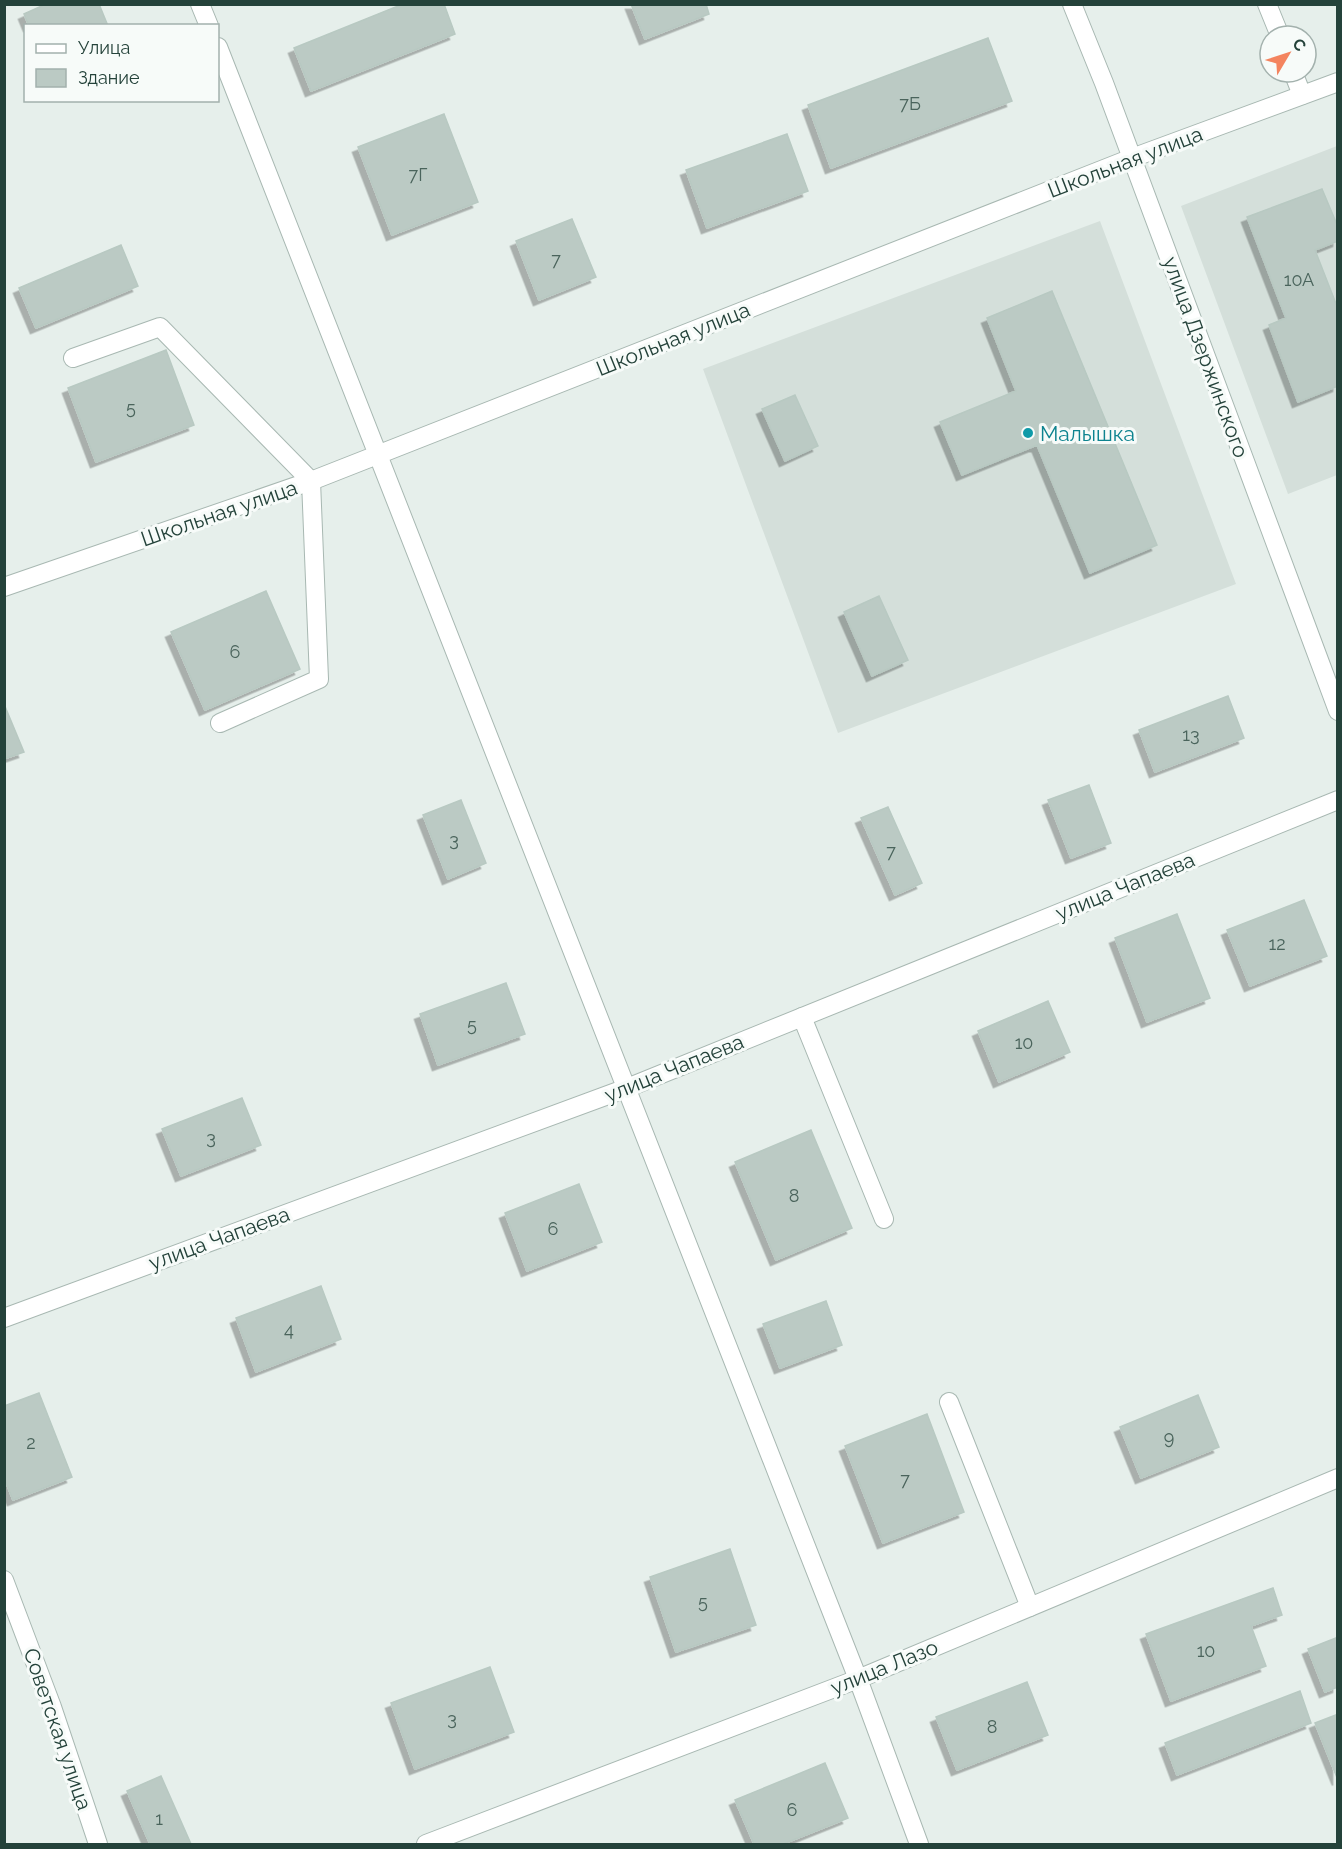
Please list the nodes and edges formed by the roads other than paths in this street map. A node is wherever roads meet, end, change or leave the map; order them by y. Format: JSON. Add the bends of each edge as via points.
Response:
{"nodes":[{"id":1,"x":200,"y":4,"type":"edge"},
{"id":2,"x":1072,"y":4,"type":"edge"},
{"id":3,"x":1267,"y":4,"type":"edge"},
{"id":4,"x":208,"y":24,"type":"edge"},
{"id":5,"x":1275,"y":24,"type":"edge"},
{"id":6,"x":219,"y":50,"type":"edge"},
{"id":7,"x":1338,"y":82,"type":"edge"},
{"id":8,"x":1298,"y":84,"type":"edge"},
{"id":9,"x":1302,"y":95,"type":"junction"},
{"id":10,"x":1132,"y":158,"type":"junction"},
{"id":11,"x":73,"y":358,"type":"dead end"},
{"id":12,"x":379,"y":455,"type":"junction"},
{"id":13,"x":311,"y":481,"type":"junction"},
{"id":14,"x":4,"y":586,"type":"edge"},
{"id":15,"x":1338,"y":711,"type":"edge"},
{"id":16,"x":220,"y":723,"type":"dead end"},
{"id":17,"x":1338,"y":800,"type":"edge"},
{"id":18,"x":801,"y":1017,"type":"junction"},
{"id":19,"x":627,"y":1088,"type":"junction"},
{"id":20,"x":884,"y":1219,"type":"dead end"},
{"id":21,"x":4,"y":1318,"type":"edge"},
{"id":22,"x":949,"y":1402,"type":"dead end"},
{"id":23,"x":1338,"y":1478,"type":"edge"},
{"id":24,"x":4,"y":1580,"type":"edge"},
{"id":25,"x":1030,"y":1607,"type":"junction"},
{"id":26,"x":858,"y":1679,"type":"junction"},
{"id":27,"x":98,"y":1845,"type":"edge"},
{"id":28,"x":426,"y":1845,"type":"edge"},
{"id":29,"x":919,"y":1845,"type":"edge"}],
"edges":[{"from":1,"to":4,"type":"street"},
{"from":2,"to":10,"type":"street","name":"улица Дзержинского"},
{"from":3,"to":5,"type":"street"},
{"from":6,"to":12,"type":"street"},
{"from":7,"to":9,"type":"street","name":"Школьная улица"},
{"from":8,"to":9,"type":"street"},
{"from":9,"to":10,"type":"street","name":"Школьная улица"},
{"from":10,"to":12,"type":"street","name":"Школьная улица"},
{"from":10,"to":15,"type":"street","name":"улица Дзержинского"},
{"from":11,"to":13,"type":"street","via":[[160,327]]},
{"from":12,"to":13,"type":"street","name":"Школьная улица"},
{"from":12,"to":19,"type":"street"},
{"from":13,"to":14,"type":"street","name":"Школьная улица"},
{"from":13,"to":16,"type":"street","via":[[319,679]]},
{"from":17,"to":18,"type":"street","name":"улица Чапаева"},
{"from":18,"to":19,"type":"street","name":"улица Чапаева"},
{"from":18,"to":20,"type":"street"},
{"from":19,"to":21,"type":"street","name":"улица Чапаева"},
{"from":19,"to":26,"type":"street"},
{"from":22,"to":25,"type":"street"},
{"from":23,"to":25,"type":"street","name":"улица Лазо"},
{"from":24,"to":27,"type":"street","name":"Советская улица"},
{"from":25,"to":26,"type":"street","name":"улица Лазо"},
{"from":26,"to":28,"type":"street","name":"улица Лазо"},
{"from":26,"to":29,"type":"street"}]}
